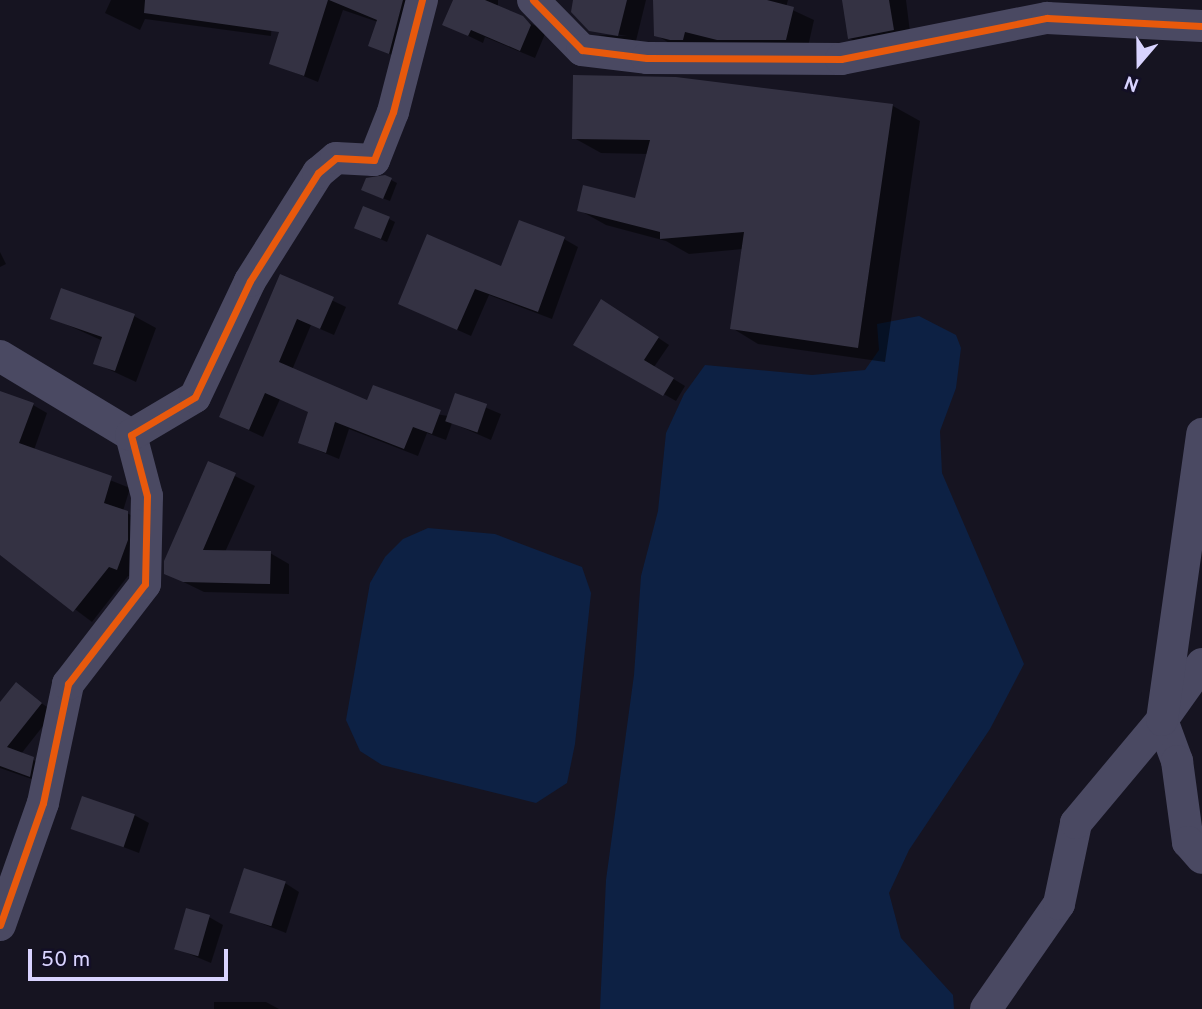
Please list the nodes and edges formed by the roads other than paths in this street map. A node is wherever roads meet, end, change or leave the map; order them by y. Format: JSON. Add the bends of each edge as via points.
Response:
{"nodes":[{"id":1,"x":422,"y":0,"type":"edge"},
{"id":2,"x":533,"y":0,"type":"edge"},
{"id":3,"x":1202,"y":26,"type":"edge"},
{"id":4,"x":0,"y":356,"type":"edge"},
{"id":5,"x":1202,"y":434,"type":"edge"},
{"id":6,"x":131,"y":435,"type":"junction"},
{"id":7,"x":1202,"y":664,"type":"edge"},
{"id":8,"x":1162,"y":720,"type":"junction"},
{"id":9,"x":1202,"y":858,"type":"edge"},
{"id":10,"x":0,"y":925,"type":"edge"},
{"id":11,"x":986,"y":1009,"type":"edge"}],
"edges":[{"from":1,"to":6,"type":"street","via":[[393,113],[374,160],[336,158],[318,173],[250,281],[195,397]]},
{"from":2,"to":3,"type":"street","via":[[582,50],[647,58],[841,60],[1047,18]]},
{"from":4,"to":6,"type":"street"},
{"from":5,"to":8,"type":"street"},
{"from":6,"to":10,"type":"street","via":[[147,496],[145,583],[68,684],[43,803]]},
{"from":7,"to":8,"type":"street"},
{"from":8,"to":9,"type":"street","via":[[1177,761],[1188,842]]},
{"from":8,"to":11,"type":"street","via":[[1076,823],[1059,904]]}]}
